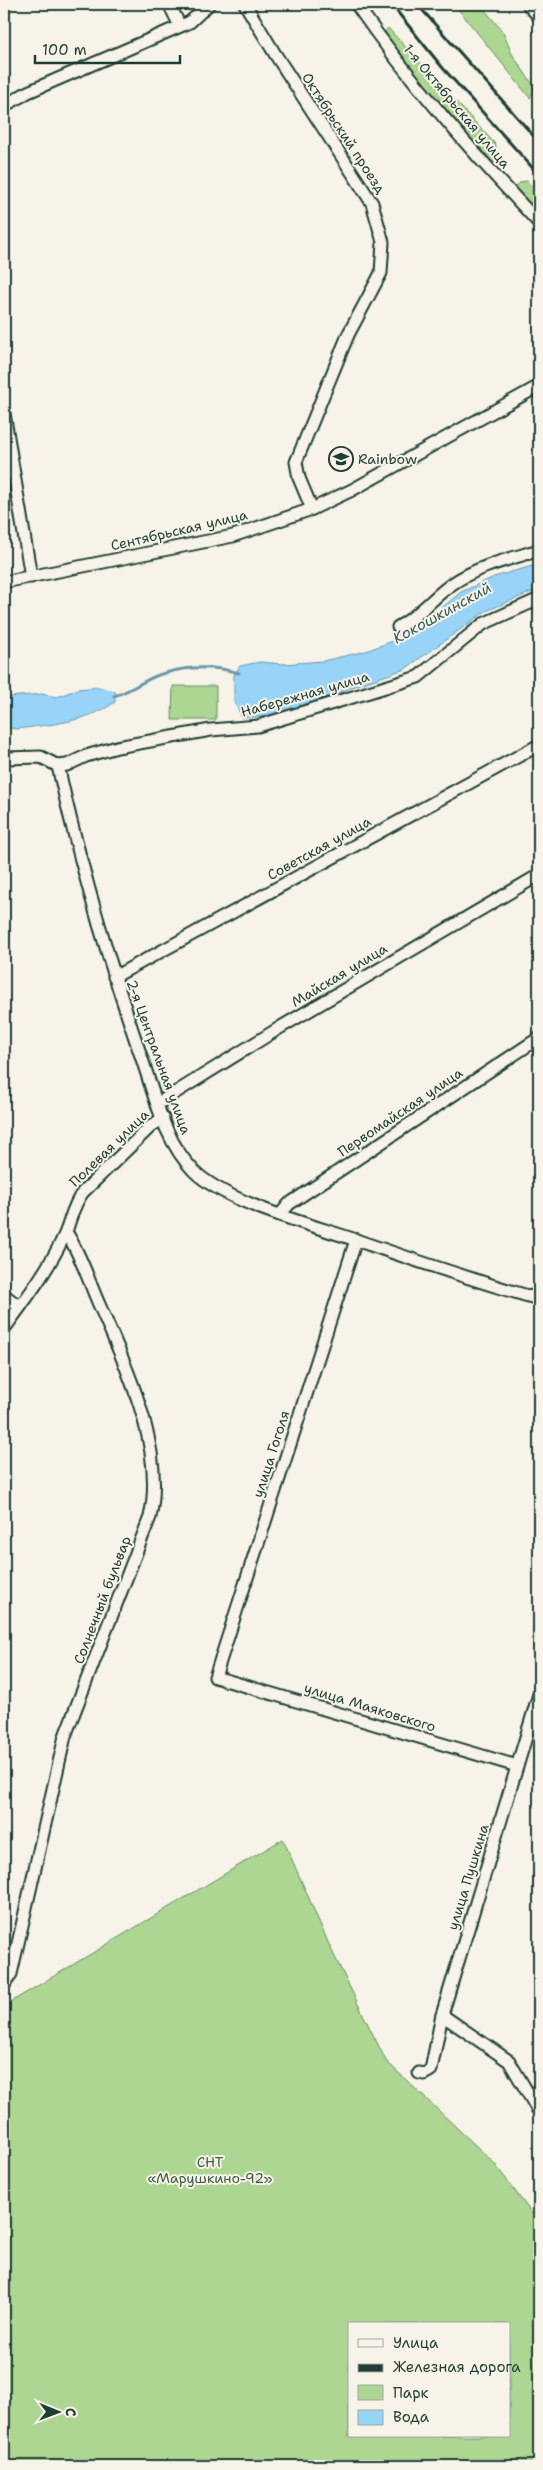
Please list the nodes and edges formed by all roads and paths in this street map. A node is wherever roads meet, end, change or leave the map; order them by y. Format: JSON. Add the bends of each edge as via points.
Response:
{"nodes":[{"id":1,"x":169,"y":4,"type":"edge"},
{"id":2,"x":209,"y":4,"type":"edge"},
{"id":3,"x":245,"y":4,"type":"edge"},
{"id":4,"x":356,"y":4,"type":"edge"},
{"id":5,"x":531,"y":4,"type":"edge"},
{"id":6,"x":539,"y":13,"type":"edge"},
{"id":7,"x":180,"y":26,"type":"junction"},
{"id":8,"x":4,"y":106,"type":"edge"},
{"id":9,"x":539,"y":223,"type":"edge"},
{"id":10,"x":539,"y":386,"type":"edge"},
{"id":11,"x":4,"y":413,"type":"edge"},
{"id":12,"x":312,"y":509,"type":"junction"},
{"id":13,"x":539,"y":550,"type":"edge"},
{"id":14,"x":31,"y":577,"type":"junction"},
{"id":15,"x":4,"y":582,"type":"edge"},
{"id":16,"x":539,"y":598,"type":"edge"},
{"id":17,"x":398,"y":627,"type":"dead end"},
{"id":18,"x":539,"y":745,"type":"edge"},
{"id":19,"x":4,"y":758,"type":"edge"},
{"id":20,"x":58,"y":766,"type":"junction"},
{"id":21,"x":539,"y":875,"type":"edge"},
{"id":22,"x":114,"y":978,"type":"junction"},
{"id":23,"x":539,"y":1038,"type":"edge"},
{"id":24,"x":157,"y":1104,"type":"junction"},
{"id":25,"x":163,"y":1118,"type":"junction"},
{"id":26,"x":280,"y":1215,"type":"junction"},
{"id":27,"x":66,"y":1232,"type":"junction"},
{"id":28,"x":356,"y":1240,"type":"junction"},
{"id":29,"x":4,"y":1295,"type":"edge"},
{"id":30,"x":539,"y":1299,"type":"edge"},
{"id":31,"x":20,"y":1307,"type":"junction"},
{"id":32,"x":4,"y":1329,"type":"edge"},
{"id":33,"x":215,"y":1677,"type":"joint"},
{"id":34,"x":539,"y":1694,"type":"edge"},
{"id":35,"x":517,"y":1766,"type":"junction"},
{"id":36,"x":4,"y":1985,"type":"edge"},
{"id":37,"x":442,"y":2015,"type":"junction"},
{"id":38,"x":419,"y":2073,"type":"dead end"},
{"id":39,"x":539,"y":2112,"type":"edge"}],
"edges":[{"from":1,"to":7,"type":"street"},
{"from":2,"to":7,"type":"street","via":[[197,17]]},
{"from":3,"to":12,"type":"street","name":"Октябрьский проезд","via":[[372,203],[383,242],[381,273],[348,335],[296,462]]},
{"from":4,"to":9,"type":"street","name":"1-я Октябрьская улица","via":[[474,153]]},
{"from":5,"to":6,"type":"street"},
{"from":7,"to":8,"type":"street","via":[[28,92]]},
{"from":10,"to":12,"type":"street","name":"Сентябрьская улица","via":[[368,482]]},
{"from":11,"to":14,"type":"street"},
{"from":12,"to":14,"type":"street","name":"Сентябрьская улица","via":[[232,536]]},
{"from":13,"to":17,"type":"street","via":[[468,575]]},
{"from":14,"to":15,"type":"street","name":"Сентябрьская улица"},
{"from":16,"to":20,"type":"street","name":"Набережная улица","via":[[483,624],[418,677],[258,726],[210,730],[117,747]]},
{"from":18,"to":22,"type":"street","name":"Советская улица"},
{"from":19,"to":20,"type":"street","via":[[41,757]]},
{"from":20,"to":22,"type":"street","name":"2-я Центральная улица"},
{"from":21,"to":24,"type":"street","name":"Майская улица"},
{"from":22,"to":24,"type":"street","name":"2-я Центральная улица"},
{"from":23,"to":26,"type":"street","name":"Первомайская улица","via":[[289,1204]]},
{"from":24,"to":25,"type":"street","name":"2-я Центральная улица"},
{"from":25,"to":26,"type":"street","name":"2-я Центральная улица","via":[[176,1146],[194,1172],[222,1192]]},
{"from":25,"to":27,"type":"street","name":"Полевая улица","via":[[83,1192],[73,1209]]},
{"from":26,"to":28,"type":"street","name":"2-я Центральная улица"},
{"from":27,"to":31,"type":"street","name":"Полевая улица","via":[[47,1268]]},
{"from":27,"to":36,"type":"street","name":"Солнечный бульвар","via":[[123,1361],[148,1434],[154,1503],[65,1736],[11,1974]]},
{"from":28,"to":30,"type":"street","name":"2-я Центральная улица","via":[[477,1282]]},
{"from":28,"to":33,"type":"street","name":"улица Гоголя"},
{"from":29,"to":31,"type":"street"},
{"from":31,"to":32,"type":"street","name":"Полевая улица"},
{"from":33,"to":35,"type":"street","name":"улица Маяковского"},
{"from":34,"to":35,"type":"street","name":"улица Пушкина"},
{"from":35,"to":37,"type":"street","name":"улица Пушкина"},
{"from":37,"to":38,"type":"street","name":"улица Пушкина","via":[[431,2070]]},
{"from":37,"to":39,"type":"street","via":[[509,2060]]}]}
